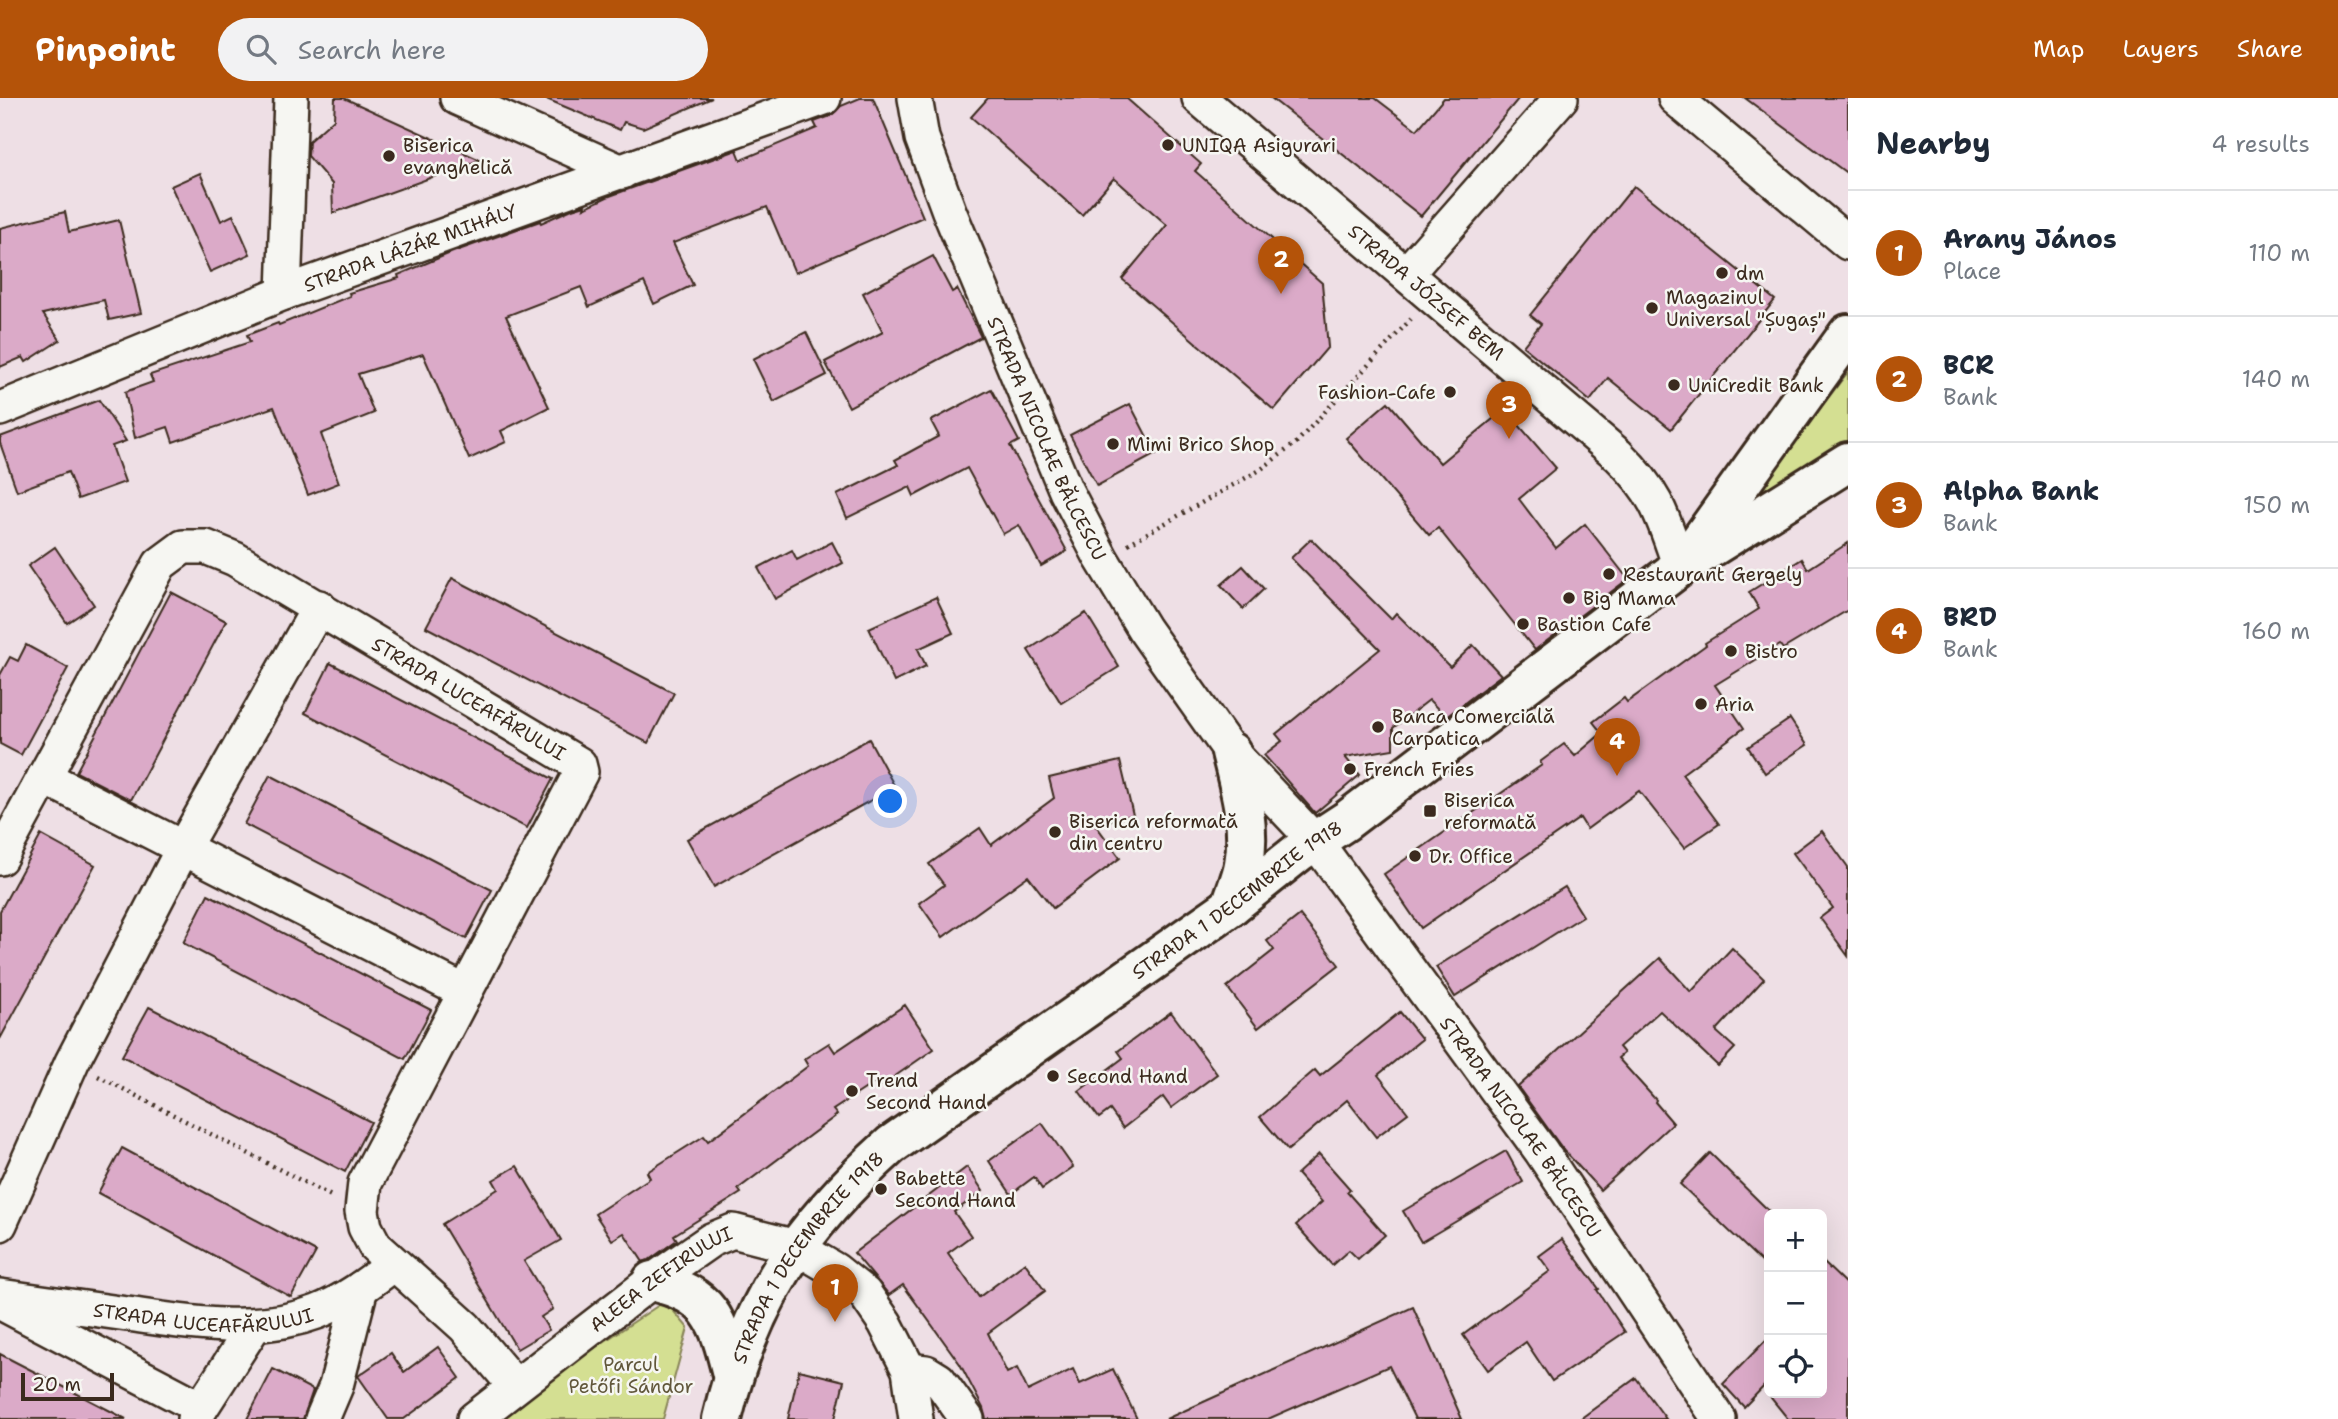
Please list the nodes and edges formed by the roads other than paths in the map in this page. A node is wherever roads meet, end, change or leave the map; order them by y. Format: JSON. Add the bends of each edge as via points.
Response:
{"nodes":[{"id":1,"x":291,"y":98,"type":"edge"},
{"id":2,"x":457,"y":98,"type":"edge"},
{"id":3,"x":824,"y":98,"type":"edge"},
{"id":4,"x":915,"y":98,"type":"edge"},
{"id":5,"x":1199,"y":98,"type":"edge"},
{"id":6,"x":1561,"y":98,"type":"edge"},
{"id":7,"x":1675,"y":98,"type":"edge"},
{"id":8,"x":622,"y":172,"type":"junction"},
{"id":9,"x":1848,"y":243,"type":"edge"},
{"id":10,"x":1407,"y":274,"type":"junction"},
{"id":11,"x":284,"y":293,"type":"junction"},
{"id":12,"x":1848,"y":334,"type":"edge"},
{"id":13,"x":0,"y":409,"type":"edge"},
{"id":14,"x":1848,"y":462,"type":"edge"},
{"id":15,"x":1680,"y":568,"type":"junction"},
{"id":16,"x":319,"y":607,"type":"junction"},
{"id":17,"x":1231,"y":751,"type":"junction"},
{"id":18,"x":44,"y":777,"type":"junction"},
{"id":19,"x":1316,"y":842,"type":"junction"},
{"id":20,"x":183,"y":848,"type":"junction"},
{"id":21,"x":0,"y":858,"type":"edge"},
{"id":22,"x":1231,"y":906,"type":"junction"},
{"id":23,"x":465,"y":992,"type":"junction"},
{"id":24,"x":0,"y":1224,"type":"edge"},
{"id":25,"x":796,"y":1247,"type":"junction"},
{"id":26,"x":394,"y":1264,"type":"junction"},
{"id":27,"x":652,"y":1282,"type":"junction"},
{"id":28,"x":361,"y":1288,"type":"junction"},
{"id":29,"x":0,"y":1296,"type":"edge"},
{"id":30,"x":0,"y":1302,"type":"edge"},
{"id":31,"x":254,"y":1326,"type":"junction"},
{"id":32,"x":909,"y":1370,"type":"junction"},
{"id":33,"x":732,"y":1374,"type":"junction"},
{"id":34,"x":515,"y":1386,"type":"junction"},
{"id":35,"x":197,"y":1413,"type":"edge"},
{"id":36,"x":322,"y":1419,"type":"edge"},
{"id":37,"x":474,"y":1419,"type":"edge"},
{"id":38,"x":722,"y":1419,"type":"edge"},
{"id":39,"x":916,"y":1419,"type":"edge"},
{"id":40,"x":967,"y":1419,"type":"edge"},
{"id":41,"x":1719,"y":1419,"type":"edge"}],
"edges":[{"from":1,"to":11,"type":"street"},
{"from":2,"to":8,"type":"street"},
{"from":3,"to":8,"type":"street","name":"STRADA LÁZÁR MIHÁLY"},
{"from":4,"to":17,"type":"street","name":"STRADA NICOLAE BĂLCESCU","via":[[922,138],[948,211],[1066,491],[1144,629]]},
{"from":5,"to":10,"type":"street","name":"STRADA JÓZSEF BEM"},
{"from":6,"to":10,"type":"street"},
{"from":7,"to":9,"type":"street"},
{"from":8,"to":11,"type":"street","name":"STRADA LÁZÁR MIHÁLY"},
{"from":10,"to":15,"type":"street","name":"STRADA JÓZSEF BEM","via":[[1640,476],[1654,496]]},
{"from":11,"to":13,"type":"street","name":"STRADA LÁZÁR MIHÁLY"},
{"from":12,"to":15,"type":"main road"},
{"from":14,"to":15,"type":"main road","name":"STRADA 1 DECEMBRIE 1918"},
{"from":15,"to":19,"type":"main road","name":"STRADA 1 DECEMBRIE 1918"},
{"from":16,"to":18,"type":"street","name":"STRADA LUCEAFĂRULUI","via":[[235,559],[206,547],[183,547],[160,564]]},
{"from":16,"to":20,"type":"street"},
{"from":16,"to":23,"type":"street","name":"STRADA LUCEAFĂRULUI","via":[[579,764],[581,772]]},
{"from":17,"to":19,"type":"street","name":"STRADA NICOLAE BĂLCESCU"},
{"from":17,"to":22,"type":"main road","via":[[1247,834],[1244,866]]},
{"from":18,"to":20,"type":"street"},
{"from":18,"to":21,"type":"street","name":"STRADA LUCEAFĂRULUI"},
{"from":19,"to":22,"type":"main road","name":"STRADA 1 DECEMBRIE 1918"},
{"from":19,"to":41,"type":"street","name":"STRADA NICOLAE BĂLCESCU","via":[[1541,1151]]},
{"from":20,"to":23,"type":"street"},
{"from":20,"to":24,"type":"street","via":[[72,1062]]},
{"from":22,"to":25,"type":"main road","name":"STRADA 1 DECEMBRIE 1918","via":[[891,1145],[853,1179]]},
{"from":23,"to":26,"type":"street","name":"STRADA LUCEAFĂRULUI","via":[[365,1183],[365,1227],[375,1246]]},
{"from":25,"to":27,"type":"street","name":"ALEEA ZEFIRULUI","via":[[733,1231],[711,1240]]},
{"from":25,"to":32,"type":"street","name":"ALEEA ZEFIRULUI","via":[[865,1294]]},
{"from":25,"to":33,"type":"main road","name":"STRADA 1 DECEMBRIE 1918","via":[[750,1327]]},
{"from":26,"to":28,"type":"street","name":"STRADA LUCEAFĂRULUI"},
{"from":26,"to":34,"type":"street","via":[[465,1326]]},
{"from":27,"to":33,"type":"main road","via":[[678,1287],[710,1313],[722,1335]]},
{"from":27,"to":34,"type":"street","name":"ALEEA ZEFIRULUI"},
{"from":28,"to":31,"type":"street","name":"STRADA LUCEAFĂRULUI","via":[[318,1311]]},
{"from":28,"to":36,"type":"street","via":[[337,1386]]},
{"from":29,"to":31,"type":"street","name":"STRADA LUCEAFĂRULUI","via":[[202,1325]]},
{"from":30,"to":35,"type":"street","name":"STRADA LUCEAFĂRULUI"},
{"from":31,"to":35,"type":"street"},
{"from":32,"to":39,"type":"street","name":"ALEEA ZEFIRULUI"},
{"from":32,"to":40,"type":"street","via":[[939,1380]]},
{"from":33,"to":38,"type":"main road","name":"STRADA 1 DECEMBRIE 1918"},
{"from":34,"to":37,"type":"street","name":"ALEEA ZEFIRULUI"}]}
